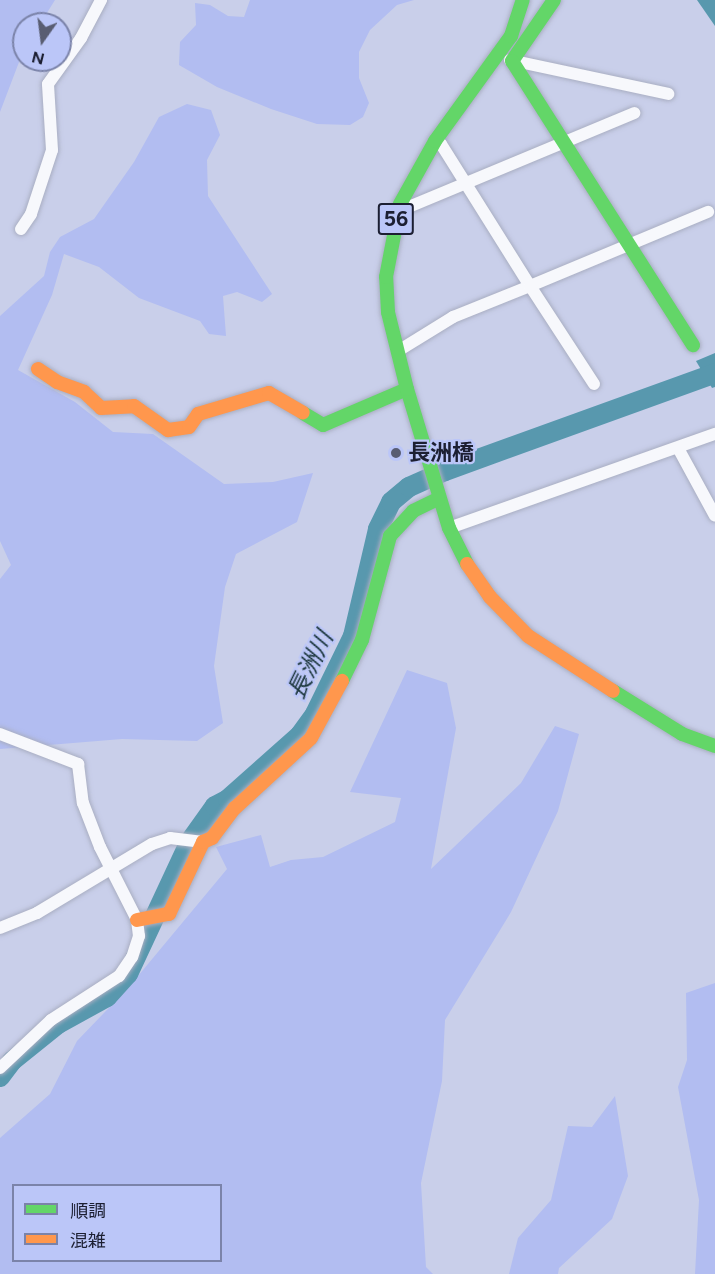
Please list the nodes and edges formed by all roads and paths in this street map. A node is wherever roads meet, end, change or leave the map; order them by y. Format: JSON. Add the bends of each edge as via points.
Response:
{"nodes":[{"id":1,"x":101,"y":0,"type":"edge"},
{"id":2,"x":554,"y":0,"type":"edge"},
{"id":3,"x":522,"y":5,"type":"edge"},
{"id":4,"x":539,"y":19,"type":"junction"},
{"id":5,"x":498,"y":54,"type":"junction"},
{"id":6,"x":512,"y":61,"type":"junction"},
{"id":7,"x":668,"y":94,"type":"dead end"},
{"id":8,"x":633,"y":113,"type":"dead end"},
{"id":9,"x":435,"y":141,"type":"junction"},
{"id":10,"x":563,"y":141,"type":"junction"},
{"id":11,"x":465,"y":182,"type":"junction"},
{"id":12,"x":400,"y":204,"type":"junction"},
{"id":13,"x":708,"y":212,"type":"dead end"},
{"id":14,"x":21,"y":229,"type":"dead end"},
{"id":15,"x":629,"y":245,"type":"junction"},
{"id":16,"x":530,"y":286,"type":"junction"},
{"id":17,"x":693,"y":345,"type":"dead end"},
{"id":18,"x":398,"y":351,"type":"junction"},
{"id":19,"x":38,"y":369,"type":"dead end"},
{"id":20,"x":594,"y":384,"type":"dead end"},
{"id":21,"x":407,"y":389,"type":"junction"},
{"id":22,"x":715,"y":434,"type":"edge"},
{"id":23,"x":678,"y":448,"type":"junction"},
{"id":24,"x":436,"y":495,"type":"junction"},
{"id":25,"x":715,"y":516,"type":"edge"},
{"id":26,"x":449,"y":528,"type":"junction"},
{"id":27,"x":0,"y":734,"type":"edge"},
{"id":28,"x":715,"y":746,"type":"edge"},
{"id":29,"x":203,"y":842,"type":"junction"},
{"id":30,"x":111,"y":867,"type":"junction"},
{"id":31,"x":137,"y":920,"type":"junction"},
{"id":32,"x":0,"y":928,"type":"edge"},
{"id":33,"x":0,"y":1068,"type":"edge"}],
"edges":[{"from":1,"to":14,"type":"street","via":[[81,38],[48,84],[52,150],[31,214]]},
{"from":2,"to":4,"type":"main road"},
{"from":3,"to":4,"type":"street"},
{"from":3,"to":5,"type":"main road","number":"56","via":[[511,36]]},
{"from":4,"to":6,"type":"main road"},
{"from":5,"to":6,"type":"street"},
{"from":5,"to":9,"type":"main road","number":"56"},
{"from":6,"to":7,"type":"street"},
{"from":6,"to":10,"type":"main road"},
{"from":8,"to":10,"type":"street"},
{"from":9,"to":11,"type":"street","via":[[441,144]]},
{"from":9,"to":12,"type":"main road","number":"56"},
{"from":10,"to":11,"type":"street"},
{"from":10,"to":15,"type":"main road"},
{"from":11,"to":12,"type":"street","via":[[411,206]]},
{"from":11,"to":16,"type":"street"},
{"from":12,"to":18,"type":"main road","number":"56","via":[[386,277],[388,312]]},
{"from":13,"to":15,"type":"street"},
{"from":15,"to":16,"type":"street"},
{"from":15,"to":17,"type":"main road"},
{"from":16,"to":18,"type":"street","via":[[453,317]]},
{"from":16,"to":20,"type":"street"},
{"from":18,"to":21,"type":"main road","number":"56"},
{"from":19,"to":21,"type":"main road","via":[[57,382],[84,392],[101,408],[134,406],[175,431],[189,427],[198,414],[269,393],[323,425]]},
{"from":21,"to":24,"type":"main road","number":"56"},
{"from":22,"to":23,"type":"street"},
{"from":23,"to":25,"type":"street"},
{"from":23,"to":26,"type":"street"},
{"from":24,"to":26,"type":"main road","number":"56"},
{"from":24,"to":29,"type":"main road","via":[[413,511],[390,536],[362,640],[323,722],[304,746],[236,808],[212,838]]},
{"from":26,"to":28,"type":"main road","number":"56","via":[[468,567],[528,636],[682,734]]},
{"from":27,"to":30,"type":"street","via":[[78,764],[83,803]]},
{"from":29,"to":30,"type":"street","via":[[170,838]]},
{"from":29,"to":31,"type":"main road","via":[[169,914]]},
{"from":30,"to":31,"type":"street"},
{"from":30,"to":32,"type":"street","via":[[37,913]]},
{"from":31,"to":33,"type":"street","via":[[139,936],[132,957],[118,976],[51,1020]]}]}
